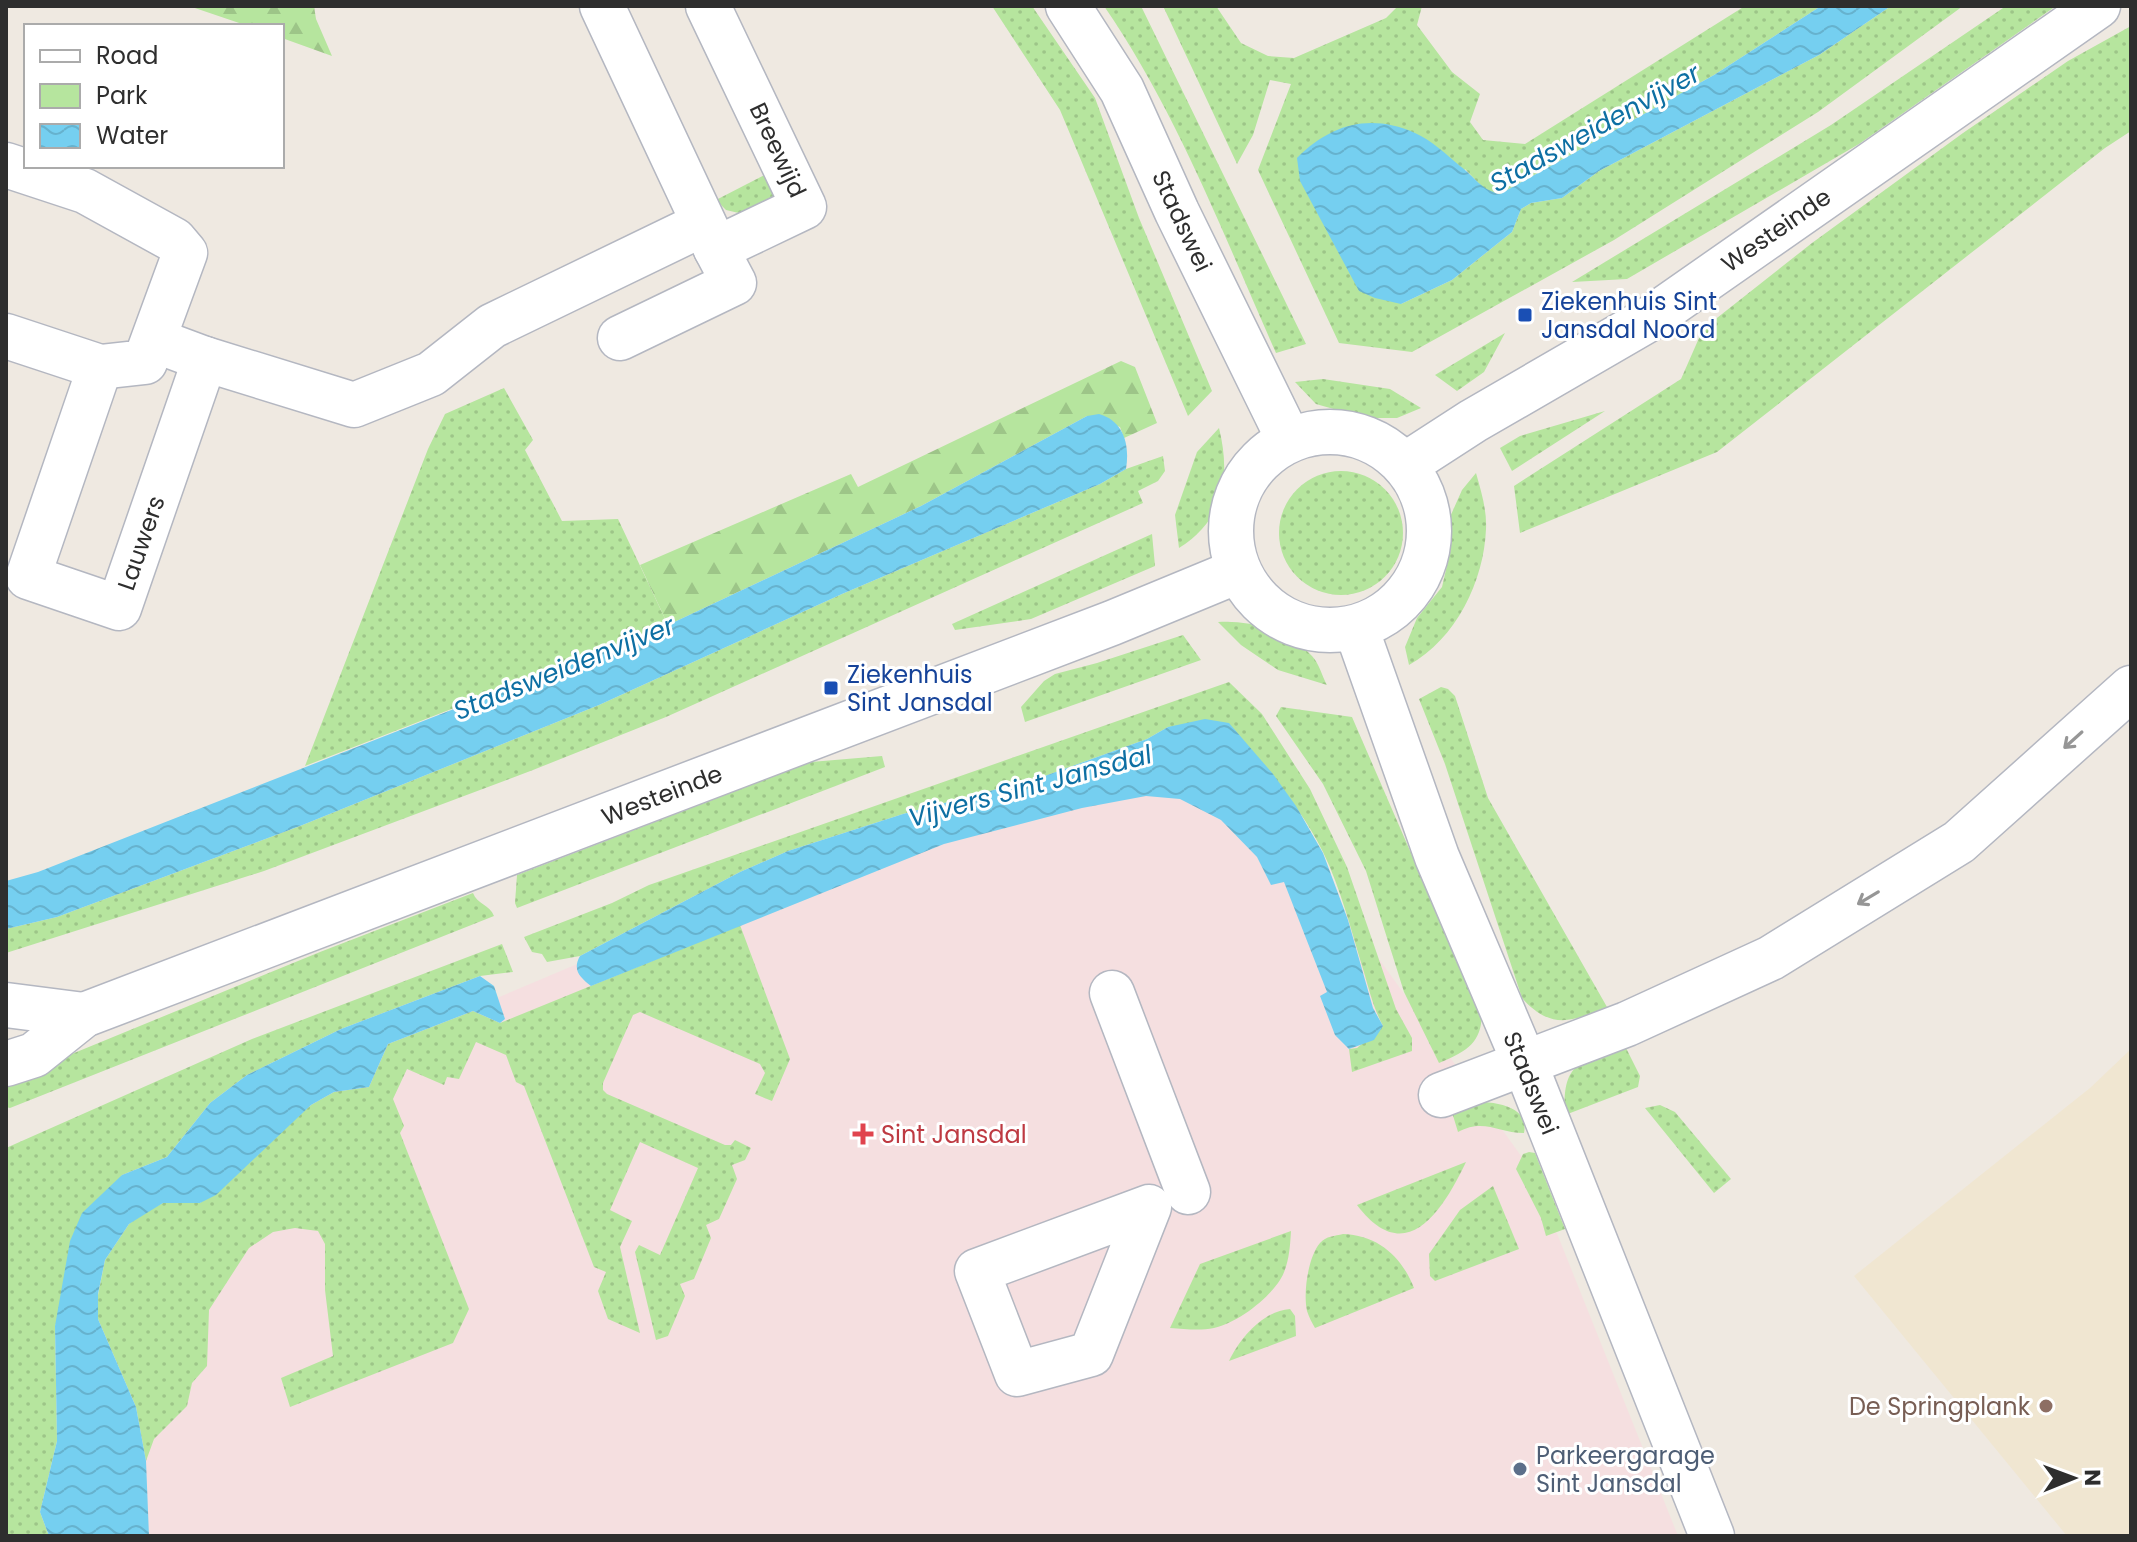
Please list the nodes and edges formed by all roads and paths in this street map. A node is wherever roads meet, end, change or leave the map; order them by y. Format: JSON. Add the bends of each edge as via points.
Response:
{"nodes":[{"id":1,"x":602,"y":6,"type":"edge"},
{"id":2,"x":708,"y":6,"type":"edge"},
{"id":3,"x":1068,"y":6,"type":"edge"},
{"id":4,"x":2098,"y":6,"type":"edge"},
{"id":5,"x":6,"y":165,"type":"edge"},
{"id":6,"x":710,"y":236,"type":"junction"},
{"id":7,"x":6,"y":336,"type":"edge"},
{"id":8,"x":620,"y":338,"type":"dead end"},
{"id":9,"x":154,"y":340,"type":"junction"},
{"id":10,"x":205,"y":359,"type":"junction"},
{"id":11,"x":100,"y":367,"type":"junction"},
{"id":12,"x":1289,"y":440,"type":"junction"},
{"id":13,"x":1405,"y":465,"type":"junction"},
{"id":14,"x":1238,"y":571,"type":"junction"},
{"id":15,"x":1356,"y":628,"type":"junction"},
{"id":16,"x":2131,"y":688,"type":"edge"},
{"id":17,"x":1112,"y":993,"type":"dead end"},
{"id":18,"x":7,"y":1005,"type":"edge"},
{"id":19,"x":84,"y":1015,"type":"junction"},
{"id":20,"x":6,"y":1064,"type":"edge"},
{"id":21,"x":1525,"y":1064,"type":"junction"},
{"id":22,"x":1441,"y":1095,"type":"dead end"},
{"id":23,"x":1169,"y":1200,"type":"dead end"},
{"id":24,"x":1712,"y":1536,"type":"edge"}],
"edges":[{"from":1,"to":6,"type":"street"},
{"from":2,"to":6,"type":"street","name":"Breewijd","via":[[804,207]]},
{"from":3,"to":12,"type":"street","name":"Stadswei","via":[[1122,90]]},
{"from":4,"to":13,"type":"street","name":"Westeinde","via":[[1651,318]]},
{"from":5,"to":9,"type":"street","via":[[85,191],[174,240],[185,253]]},
{"from":6,"to":8,"type":"street","via":[[734,283]]},
{"from":6,"to":10,"type":"street","name":"Breewijd","via":[[492,326],[431,374],[354,405]]},
{"from":7,"to":11,"type":"street"},
{"from":9,"to":10,"type":"street"},
{"from":9,"to":11,"type":"street","via":[[145,362]]},
{"from":10,"to":11,"type":"street","name":"Lauwers","via":[[119,608],[28,577]]},
{"from":12,"to":13,"type":"street","via":[[1320,431],[1352,433],[1381,445]]},
{"from":12,"to":14,"type":"street","via":[[1263,456],[1243,480],[1232,510],[1230,541]]},
{"from":13,"to":15,"type":"street","via":[[1421,489],[1429,517],[1429,546],[1405,598],[1382,617]]},
{"from":14,"to":15,"type":"street","via":[[1258,601],[1286,622],[1321,631]]},
{"from":14,"to":19,"type":"street","name":"Westeinde"},
{"from":15,"to":21,"type":"street","name":"Stadswei","via":[[1437,857]]},
{"from":16,"to":21,"type":"street","one_way":true,"via":[[1959,842],[1771,958]]},
{"from":17,"to":23,"type":"street"},
{"from":18,"to":19,"type":"street","name":"Westeinde"},
{"from":19,"to":20,"type":"street","name":"Westeinde","via":[[34,1055]]},
{"from":21,"to":22,"type":"street"},
{"from":21,"to":24,"type":"street","name":"Stadswei"}]}
